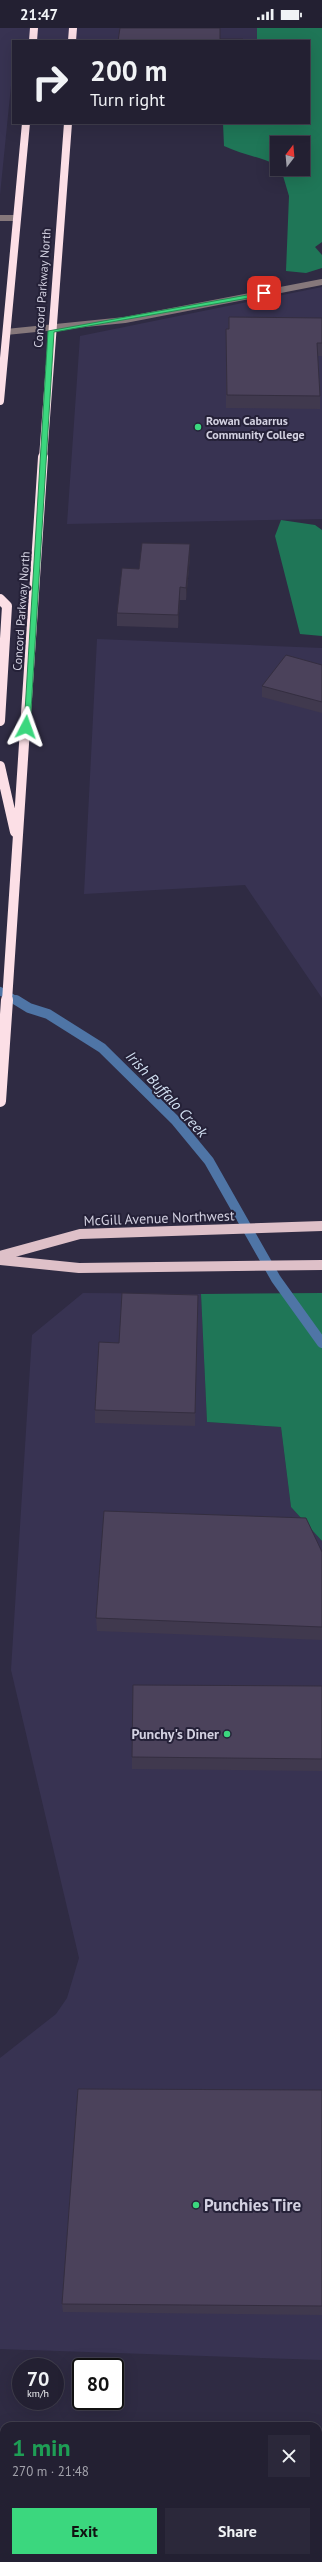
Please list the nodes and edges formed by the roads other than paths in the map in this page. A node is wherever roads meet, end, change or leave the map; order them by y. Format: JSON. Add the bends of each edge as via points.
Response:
{"nodes":[{"id":1,"x":34,"y":28,"type":"edge"},
{"id":2,"x":73,"y":28,"type":"edge"},
{"id":3,"x":33,"y":40,"type":"edge"},
{"id":4,"x":72,"y":40,"type":"edge"},
{"id":5,"x":26,"y":124,"type":"edge"},
{"id":6,"x":68,"y":124,"type":"edge"},
{"id":7,"x":0,"y":218,"type":"edge"},
{"id":8,"x":18,"y":218,"type":"junction"},
{"id":9,"x":322,"y":282,"type":"edge"},
{"id":10,"x":51,"y":331,"type":"junction"},
{"id":11,"x":6,"y":332,"type":"junction"},
{"id":12,"x":0,"y":401,"type":"edge"},
{"id":13,"x":0,"y":599,"type":"edge"},
{"id":14,"x":0,"y":721,"type":"edge"},
{"id":15,"x":0,"y":766,"type":"edge"},
{"id":16,"x":18,"y":843,"type":"junction"},
{"id":17,"x":0,"y":1101,"type":"edge"},
{"id":18,"x":322,"y":1226,"type":"edge"},
{"id":19,"x":0,"y":1256,"type":"edge"},
{"id":20,"x":0,"y":1260,"type":"edge"},
{"id":21,"x":322,"y":1265,"type":"edge"}],
"edges":[{"from":1,"to":3,"type":"highway"},
{"from":2,"to":4,"type":"highway"},
{"from":5,"to":8,"type":"highway"},
{"from":6,"to":10,"type":"highway","name":"Concord Parkway North"},
{"from":7,"to":8,"type":"street"},
{"from":8,"to":11,"type":"highway"},
{"from":9,"to":10,"type":"street","via":[[152,315]]},
{"from":10,"to":11,"type":"street"},
{"from":10,"to":16,"type":"highway","name":"Concord Parkway North"},
{"from":11,"to":12,"type":"highway"},
{"from":13,"to":14,"type":"highway","via":[[8,606]]},
{"from":15,"to":16,"type":"highway"},
{"from":16,"to":17,"type":"highway","name":"Concord Parkway North"},
{"from":18,"to":19,"type":"main road","name":"McGill Avenue Northwest","via":[[80,1234]]},
{"from":20,"to":21,"type":"main road","via":[[79,1268]]}]}
